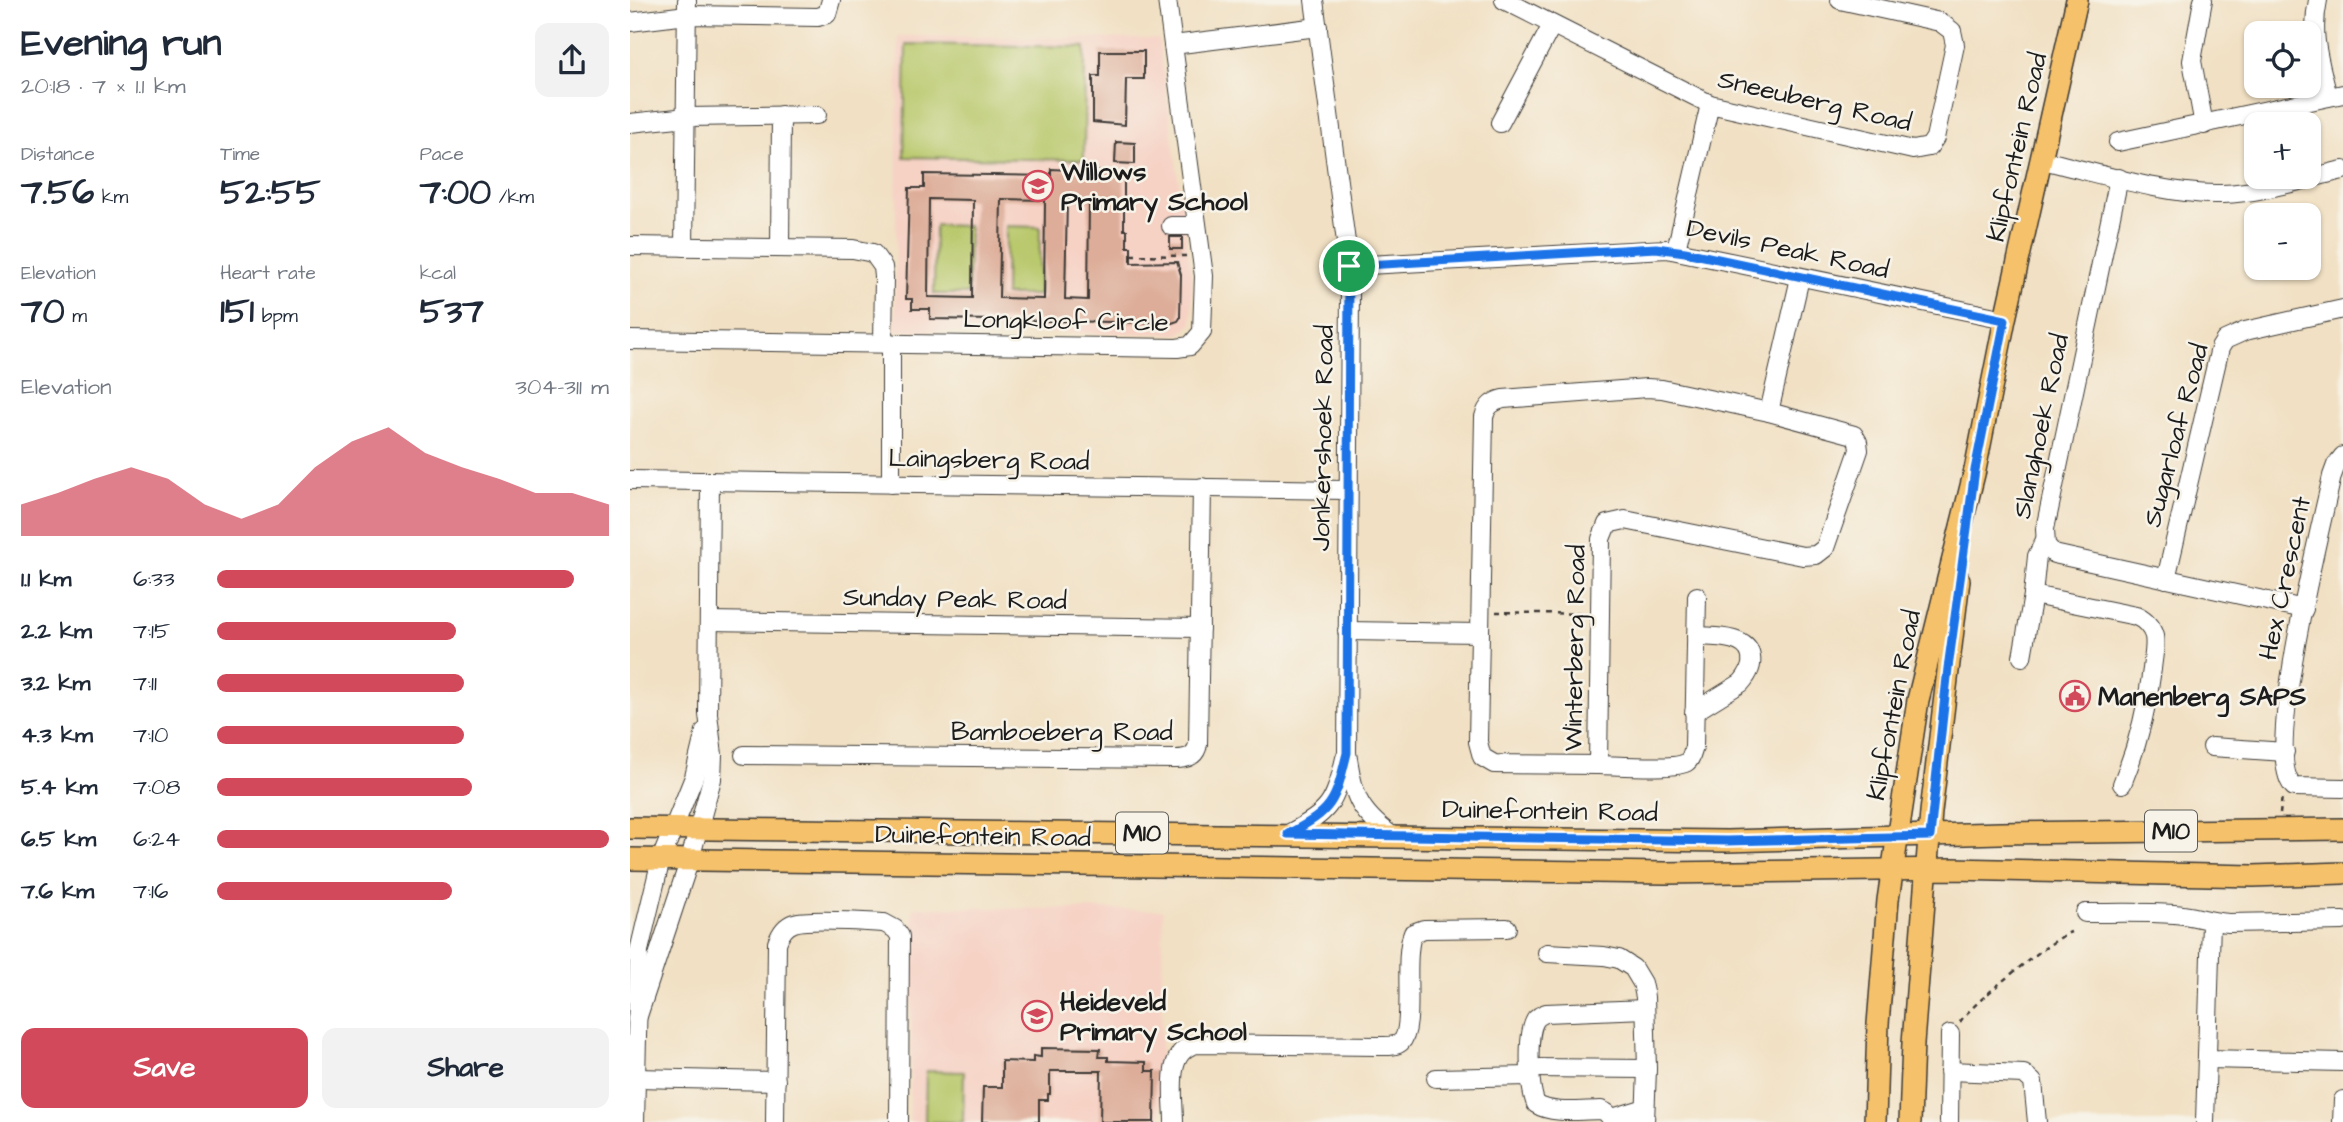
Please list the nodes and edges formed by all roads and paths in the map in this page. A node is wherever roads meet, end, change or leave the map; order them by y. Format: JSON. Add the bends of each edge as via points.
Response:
{"nodes":[{"id":1,"x":831,"y":0,"type":"edge"},
{"id":2,"x":1167,"y":0,"type":"edge"},
{"id":3,"x":1314,"y":0,"type":"edge"},
{"id":4,"x":1504,"y":0,"type":"edge"},
{"id":5,"x":1840,"y":0,"type":"edge"},
{"id":6,"x":2077,"y":0,"type":"edge"},
{"id":7,"x":2203,"y":0,"type":"edge"},
{"id":8,"x":2318,"y":0,"type":"edge"},
{"id":9,"x":687,"y":8,"type":"edge"},
{"id":10,"x":630,"y":22,"type":"edge"},
{"id":11,"x":1552,"y":26,"type":"junction"},
{"id":12,"x":1318,"y":27,"type":"junction"},
{"id":13,"x":1173,"y":45,"type":"junction"},
{"id":14,"x":2336,"y":95,"type":"edge"},
{"id":15,"x":1710,"y":104,"type":"junction"},
{"id":16,"x":780,"y":115,"type":"junction"},
{"id":17,"x":817,"y":115,"type":"dead end"},
{"id":18,"x":687,"y":117,"type":"junction"},
{"id":19,"x":630,"y":123,"type":"edge"},
{"id":20,"x":1500,"y":123,"type":"dead end"},
{"id":21,"x":2204,"y":125,"type":"junction"},
{"id":22,"x":2118,"y":142,"type":"dead end"},
{"id":23,"x":2042,"y":160,"type":"junction"},
{"id":24,"x":2343,"y":170,"type":"edge"},
{"id":25,"x":2119,"y":178,"type":"junction"},
{"id":26,"x":1171,"y":226,"type":"dead end"},
{"id":27,"x":1198,"y":226,"type":"junction"},
{"id":28,"x":630,"y":246,"type":"edge"},
{"id":29,"x":684,"y":247,"type":"junction"},
{"id":30,"x":780,"y":248,"type":"junction"},
{"id":31,"x":1676,"y":250,"type":"junction"},
{"id":32,"x":1131,"y":255,"type":"dead end"},
{"id":33,"x":1192,"y":256,"type":"dead end"},
{"id":34,"x":1349,"y":266,"type":"junction"},
{"id":35,"x":1800,"y":278,"type":"junction"},
{"id":36,"x":2343,"y":309,"type":"edge"},
{"id":37,"x":2005,"y":320,"type":"junction"},
{"id":38,"x":630,"y":340,"type":"edge"},
{"id":39,"x":887,"y":343,"type":"junction"},
{"id":40,"x":1769,"y":412,"type":"junction"},
{"id":41,"x":2343,"y":456,"type":"edge"},
{"id":42,"x":1975,"y":470,"type":"junction"},
{"id":43,"x":630,"y":480,"type":"edge"},
{"id":44,"x":710,"y":481,"type":"junction"},
{"id":45,"x":891,"y":484,"type":"junction"},
{"id":46,"x":1202,"y":488,"type":"junction"},
{"id":47,"x":1348,"y":490,"type":"junction"},
{"id":48,"x":2045,"y":540,"type":"junction"},
{"id":49,"x":2166,"y":579,"type":"junction"},
{"id":50,"x":2032,"y":595,"type":"junction"},
{"id":51,"x":1697,"y":596,"type":"dead end"},
{"id":52,"x":2304,"y":609,"type":"junction"},
{"id":53,"x":1489,"y":612,"type":"dead end"},
{"id":54,"x":1591,"y":614,"type":"dead end"},
{"id":55,"x":709,"y":621,"type":"junction"},
{"id":56,"x":1200,"y":628,"type":"junction"},
{"id":57,"x":1348,"y":631,"type":"junction"},
{"id":58,"x":1479,"y":634,"type":"junction"},
{"id":59,"x":1696,"y":636,"type":"junction"},
{"id":60,"x":2022,"y":657,"type":"dead end"},
{"id":61,"x":1694,"y":712,"type":"junction"},
{"id":62,"x":708,"y":714,"type":"junction"},
{"id":63,"x":2211,"y":747,"type":"dead end"},
{"id":64,"x":2285,"y":752,"type":"junction"},
{"id":65,"x":1347,"y":753,"type":"junction"},
{"id":66,"x":744,"y":755,"type":"dead end"},
{"id":67,"x":1598,"y":765,"type":"junction"},
{"id":68,"x":2122,"y":784,"type":"dead end"},
{"id":69,"x":2343,"y":788,"type":"edge"},
{"id":70,"x":2283,"y":791,"type":"dead end"},
{"id":71,"x":2280,"y":817,"type":"dead end"},
{"id":72,"x":630,"y":828,"type":"edge"},
{"id":73,"x":672,"y":828,"type":"junction"},
{"id":74,"x":699,"y":828,"type":"junction"},
{"id":75,"x":2343,"y":829,"type":"edge"},
{"id":76,"x":1288,"y":834,"type":"junction"},
{"id":77,"x":1391,"y":835,"type":"junction"},
{"id":78,"x":1896,"y":836,"type":"junction"},
{"id":79,"x":1930,"y":836,"type":"junction"},
{"id":80,"x":630,"y":859,"type":"edge"},
{"id":81,"x":661,"y":859,"type":"junction"},
{"id":82,"x":690,"y":859,"type":"junction"},
{"id":83,"x":1928,"y":869,"type":"junction"},
{"id":84,"x":1892,"y":870,"type":"junction"},
{"id":85,"x":2343,"y":873,"type":"edge"},
{"id":86,"x":2085,"y":913,"type":"dead end"},
{"id":87,"x":2343,"y":921,"type":"edge"},
{"id":88,"x":2211,"y":922,"type":"junction"},
{"id":89,"x":1507,"y":928,"type":"dead end"},
{"id":90,"x":2071,"y":932,"type":"dead end"},
{"id":91,"x":1547,"y":953,"type":"dead end"},
{"id":92,"x":1645,"y":1009,"type":"junction"},
{"id":93,"x":636,"y":1019,"type":"junction"},
{"id":94,"x":1954,"y":1031,"type":"joint"},
{"id":95,"x":2207,"y":1059,"type":"junction"},
{"id":96,"x":2343,"y":1062,"type":"edge"},
{"id":97,"x":1647,"y":1069,"type":"junction"},
{"id":98,"x":1950,"y":1071,"type":"junction"},
{"id":99,"x":1530,"y":1072,"type":"junction"},
{"id":100,"x":636,"y":1078,"type":"junction"},
{"id":101,"x":1436,"y":1078,"type":"dead end"},
{"id":102,"x":776,"y":1081,"type":"junction"},
{"id":103,"x":2343,"y":1100,"type":"edge"},
{"id":104,"x":1645,"y":1115,"type":"edge"},
{"id":105,"x":1613,"y":1120,"type":"edge"},
{"id":106,"x":635,"y":1122,"type":"edge"},
{"id":107,"x":775,"y":1122,"type":"edge"},
{"id":108,"x":899,"y":1122,"type":"edge"},
{"id":109,"x":1174,"y":1122,"type":"edge"},
{"id":110,"x":1875,"y":1122,"type":"edge"},
{"id":111,"x":1910,"y":1122,"type":"edge"},
{"id":112,"x":1949,"y":1122,"type":"edge"},
{"id":113,"x":2037,"y":1122,"type":"edge"},
{"id":114,"x":2205,"y":1122,"type":"edge"},
{"id":115,"x":2342,"y":1122,"type":"edge"}],
"edges":[{"from":1,"to":9,"type":"street","via":[[827,14],[818,17]]},
{"from":2,"to":13,"type":"street","name":"Longkloof Circle"},
{"from":3,"to":12,"type":"street","name":"Jonkershoek Road"},
{"from":4,"to":11,"type":"street","name":"Sneeuberg Road"},
{"from":5,"to":15,"type":"street","name":"Sneeuberg Road","via":[[1940,22],[1952,31],[1955,45],[1935,138],[1929,147],[1913,150]]},
{"from":6,"to":23,"type":"main road","name":"Klipfontein Road"},
{"from":7,"to":21,"type":"street","via":[[2192,61]]},
{"from":8,"to":14,"type":"street","via":[[2314,37]]},
{"from":9,"to":10,"type":"street"},
{"from":9,"to":18,"type":"street"},
{"from":11,"to":15,"type":"street","name":"Sneeuberg Road"},
{"from":11,"to":20,"type":"street"},
{"from":12,"to":13,"type":"street"},
{"from":12,"to":34,"type":"street","name":"Jonkershoek Road"},
{"from":13,"to":27,"type":"street","name":"Longkloof Circle"},
{"from":14,"to":21,"type":"street"},
{"from":15,"to":31,"type":"street"},
{"from":16,"to":17,"type":"street"},
{"from":16,"to":18,"type":"street"},
{"from":16,"to":30,"type":"street"},
{"from":18,"to":19,"type":"street"},
{"from":18,"to":29,"type":"street"},
{"from":21,"to":22,"type":"street"},
{"from":23,"to":25,"type":"street"},
{"from":23,"to":37,"type":"main road","name":"Klipfontein Road"},
{"from":24,"to":25,"type":"street","via":[[2226,194],[2194,193]]},
{"from":25,"to":48,"type":"street","name":"Slanghoek Road"},
{"from":26,"to":27,"type":"street"},
{"from":27,"to":39,"type":"street","name":"Longkloof Circle","via":[[1204,326],[1190,346]]},
{"from":28,"to":29,"type":"street"},
{"from":29,"to":30,"type":"street"},
{"from":30,"to":39,"type":"street","via":[[873,253],[883,267]]},
{"from":31,"to":34,"type":"street","name":"Devils Peak Road"},
{"from":31,"to":35,"type":"street","name":"Devils Peak Road"},
{"from":32,"to":33,"type":"path"},
{"from":34,"to":47,"type":"street","name":"Jonkershoek Road"},
{"from":35,"to":37,"type":"street","name":"Devils Peak Road"},
{"from":35,"to":40,"type":"street"},
{"from":36,"to":49,"type":"street","name":"Sugarloaf Road","via":[[2245,331],[2225,340]]},
{"from":37,"to":42,"type":"main road","name":"Klipfontein Road"},
{"from":38,"to":39,"type":"street","name":"Longkloof Circle"},
{"from":39,"to":45,"type":"street"},
{"from":40,"to":58,"type":"street","name":"Winterberg Road","via":[[1647,388],[1503,399],[1490,404],[1484,417]]},
{"from":40,"to":67,"type":"street","name":"Winterberg Road","via":[[1843,431],[1858,442],[1825,548],[1816,555],[1803,556],[1625,520],[1607,524],[1601,539]]},
{"from":41,"to":52,"type":"street","name":"Hex Crescent","via":[[2332,476]]},
{"from":42,"to":78,"type":"main road","name":"Klipfontein Road","via":[[1918,700]]},
{"from":42,"to":79,"type":"main road","name":"Klipfontein Road"},
{"from":43,"to":44,"type":"street","name":"Laingsberg Road"},
{"from":44,"to":45,"type":"street","name":"Laingsberg Road"},
{"from":44,"to":55,"type":"street"},
{"from":45,"to":46,"type":"street","name":"Laingsberg Road"},
{"from":46,"to":47,"type":"street","name":"Laingsberg Road"},
{"from":46,"to":56,"type":"street","name":"Bamboeberg Road"},
{"from":47,"to":57,"type":"street","name":"Jonkershoek Road"},
{"from":48,"to":49,"type":"street","name":"Slanghoek Road","via":[[2054,554]]},
{"from":48,"to":50,"type":"street","via":[[2037,556]]},
{"from":49,"to":52,"type":"street","name":"Slanghoek Road"},
{"from":50,"to":60,"type":"street"},
{"from":50,"to":68,"type":"street","via":[[2136,616],[2154,634],[2144,719]]},
{"from":51,"to":59,"type":"street"},
{"from":52,"to":64,"type":"street","name":"Hex Crescent","via":[[2288,684]]},
{"from":53,"to":54,"type":"path"},
{"from":55,"to":56,"type":"street","name":"Sunday Peak Road"},
{"from":55,"to":62,"type":"street"},
{"from":56,"to":66,"type":"street","name":"Bamboeberg Road","via":[[1198,744],[1186,758]]},
{"from":57,"to":58,"type":"street"},
{"from":57,"to":65,"type":"street","name":"Jonkershoek Road"},
{"from":58,"to":67,"type":"street","name":"Winterberg Road","via":[[1478,742],[1482,757],[1494,764]]},
{"from":59,"to":61,"type":"street"},
{"from":59,"to":61,"type":"street","via":[[1739,641],[1752,659],[1741,683]]},
{"from":61,"to":67,"type":"street","via":[[1694,747],[1688,762]]},
{"from":62,"to":73,"type":"street","via":[[697,767]]},
{"from":62,"to":74,"type":"street","via":[[712,779]]},
{"from":63,"to":64,"type":"street"},
{"from":64,"to":69,"type":"street","name":"Hex Crescent","via":[[2286,777],[2294,788]]},
{"from":65,"to":76,"type":"street","name":"Jonkershoek Road","via":[[1333,801],[1324,813]]},
{"from":65,"to":77,"type":"street","name":"Jonkershoek Road","via":[[1363,811]]},
{"from":70,"to":71,"type":"path"},
{"from":72,"to":73,"type":"main road","name":"Duinefontein Road","number":"M10"},
{"from":73,"to":74,"type":"main road","name":"Duinefontein Road","number":"M10"},
{"from":73,"to":81,"type":"street"},
{"from":74,"to":76,"type":"main road","name":"Duinefontein Road","number":"M10"},
{"from":74,"to":82,"type":"street"},
{"from":75,"to":79,"type":"main road","name":"Duinefontein Road","number":"M10"},
{"from":76,"to":77,"type":"main road","name":"Duinefontein Road","number":"M10"},
{"from":77,"to":78,"type":"main road","name":"Duinefontein Road","number":"M10","via":[[1727,841]]},
{"from":78,"to":79,"type":"main road","name":"Duinefontein Road","number":"M10"},
{"from":78,"to":84,"type":"main road","name":"Klipfontein Road"},
{"from":79,"to":83,"type":"main road","name":"Klipfontein Road"},
{"from":80,"to":81,"type":"main road","name":"Duinefontein Road","number":"M10"},
{"from":81,"to":82,"type":"main road","name":"Duinefontein Road","number":"M10"},
{"from":81,"to":93,"type":"street","via":[[639,951]]},
{"from":82,"to":84,"type":"main road","name":"Duinefontein Road","number":"M10","via":[[1653,873]]},
{"from":82,"to":93,"type":"street"},
{"from":83,"to":84,"type":"main road","name":"Duinefontein Road","number":"M10"},
{"from":83,"to":85,"type":"main road","name":"Duinefontein Road","number":"M10","via":[[2253,876]]},
{"from":83,"to":111,"type":"main road","name":"Klipfontein Road"},
{"from":84,"to":110,"type":"main road","name":"Klipfontein Road","via":[[1880,989]]},
{"from":86,"to":88,"type":"street","via":[[2172,914]]},
{"from":87,"to":88,"type":"street"},
{"from":88,"to":95,"type":"street"},
{"from":89,"to":109,"type":"street","via":[[1413,933],[1408,949],[1407,1027],[1397,1045],[1185,1047],[1175,1065]]},
{"from":90,"to":94,"type":"path","via":[[1966,1012]]},
{"from":91,"to":92,"type":"street","via":[[1619,959],[1633,968],[1642,983]]},
{"from":92,"to":97,"type":"street"},
{"from":92,"to":99,"type":"street","via":[[1540,1015],[1532,1032]]},
{"from":93,"to":100,"type":"street"},
{"from":94,"to":98,"type":"street"},
{"from":95,"to":96,"type":"street"},
{"from":95,"to":114,"type":"street"},
{"from":97,"to":99,"type":"street"},
{"from":97,"to":104,"type":"street"},
{"from":98,"to":112,"type":"street"},
{"from":98,"to":113,"type":"street","via":[[2024,1074],[2033,1082]]},
{"from":99,"to":101,"type":"street"},
{"from":99,"to":105,"type":"street","via":[[1534,1099],[1541,1108],[1601,1110]]},
{"from":100,"to":102,"type":"street"},
{"from":100,"to":106,"type":"street"},
{"from":102,"to":107,"type":"street"},
{"from":102,"to":108,"type":"street","via":[[780,934],[802,921],[888,925],[898,932],[902,945]]},
{"from":103,"to":115,"type":"street"},
{"from":104,"to":105,"type":"street"}]}
